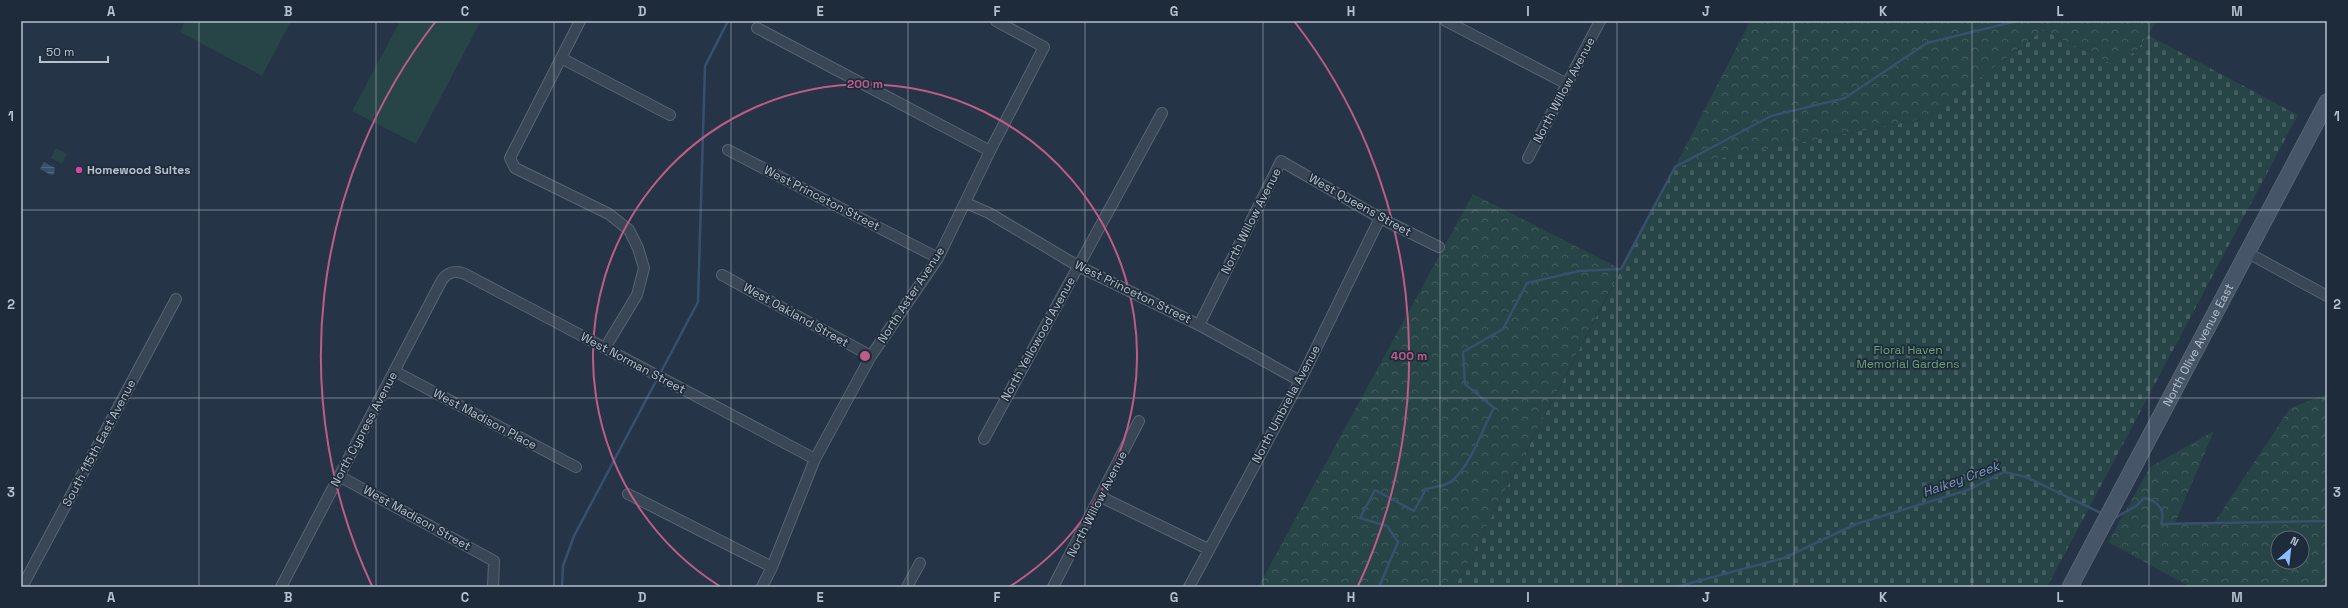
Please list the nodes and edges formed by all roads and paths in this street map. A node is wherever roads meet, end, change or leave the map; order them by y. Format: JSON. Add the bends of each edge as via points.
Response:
{"nodes":[{"id":1,"x":580,"y":21,"type":"edge"},
{"id":2,"x":996,"y":21,"type":"edge"},
{"id":3,"x":1446,"y":21,"type":"edge"},
{"id":4,"x":1600,"y":21,"type":"edge"},
{"id":5,"x":757,"y":28,"type":"dead end"},
{"id":6,"x":562,"y":58,"type":"junction"},
{"id":7,"x":1567,"y":84,"type":"junction"},
{"id":8,"x":2327,"y":102,"type":"edge"},
{"id":9,"x":1162,"y":113,"type":"dead end"},
{"id":10,"x":670,"y":115,"type":"dead end"},
{"id":11,"x":728,"y":150,"type":"dead end"},
{"id":12,"x":990,"y":151,"type":"junction"},
{"id":13,"x":1528,"y":158,"type":"dead end"},
{"id":14,"x":1281,"y":161,"type":"joint"},
{"id":15,"x":966,"y":203,"type":"junction"},
{"id":16,"x":1380,"y":218,"type":"junction"},
{"id":17,"x":1439,"y":247,"type":"dead end"},
{"id":18,"x":2248,"y":253,"type":"junction"},
{"id":19,"x":938,"y":258,"type":"junction"},
{"id":20,"x":1078,"y":266,"type":"junction"},
{"id":21,"x":449,"y":273,"type":"joint"},
{"id":22,"x":722,"y":275,"type":"dead end"},
{"id":23,"x":2327,"y":296,"type":"edge"},
{"id":24,"x":176,"y":299,"type":"dead end"},
{"id":25,"x":1199,"y":325,"type":"junction"},
{"id":26,"x":605,"y":348,"type":"junction"},
{"id":27,"x":871,"y":356,"type":"junction"},
{"id":28,"x":394,"y":371,"type":"junction"},
{"id":29,"x":1300,"y":381,"type":"junction"},
{"id":30,"x":1139,"y":421,"type":"dead end"},
{"id":31,"x":984,"y":439,"type":"dead end"},
{"id":32,"x":815,"y":459,"type":"junction"},
{"id":33,"x":576,"y":467,"type":"dead end"},
{"id":34,"x":339,"y":476,"type":"junction"},
{"id":35,"x":628,"y":494,"type":"dead end"},
{"id":36,"x":1101,"y":497,"type":"junction"},
{"id":37,"x":1208,"y":549,"type":"junction"},
{"id":38,"x":920,"y":563,"type":"dead end"},
{"id":39,"x":772,"y":567,"type":"junction"},
{"id":40,"x":22,"y":587,"type":"edge"},
{"id":41,"x":281,"y":587,"type":"edge"},
{"id":42,"x":493,"y":587,"type":"edge"},
{"id":43,"x":762,"y":587,"type":"edge"},
{"id":44,"x":908,"y":587,"type":"edge"},
{"id":45,"x":1054,"y":587,"type":"edge"},
{"id":46,"x":1189,"y":587,"type":"edge"},
{"id":47,"x":2070,"y":587,"type":"edge"}],
"edges":[{"from":1,"to":6,"type":"street"},
{"from":2,"to":12,"type":"street","name":"North Aster Avenue","via":[[1044,47]]},
{"from":3,"to":7,"type":"street"},
{"from":4,"to":7,"type":"street","name":"North Willow Avenue"},
{"from":5,"to":12,"type":"street"},
{"from":6,"to":10,"type":"street"},
{"from":6,"to":26,"type":"street","via":[[510,158],[516,168],[609,214],[629,230],[644,268],[637,295]]},
{"from":7,"to":13,"type":"street","name":"North Willow Avenue"},
{"from":8,"to":18,"type":"street","name":"North Olive Avenue East"},
{"from":9,"to":20,"type":"street","name":"North Yellowood Avenue"},
{"from":11,"to":19,"type":"street","name":"West Princeton Street"},
{"from":12,"to":15,"type":"street","name":"North Aster Avenue"},
{"from":14,"to":16,"type":"street","name":"West Queens Street"},
{"from":14,"to":25,"type":"street","name":"North Willow Avenue"},
{"from":15,"to":19,"type":"street","name":"North Aster Avenue"},
{"from":15,"to":20,"type":"street","name":"West Princeton Street","via":[[989,213]]},
{"from":16,"to":17,"type":"street","name":"West Queens Street"},
{"from":16,"to":29,"type":"street","name":"North Umbrella Avenue"},
{"from":18,"to":23,"type":"street"},
{"from":18,"to":47,"type":"street","name":"North Olive Avenue East"},
{"from":19,"to":27,"type":"street","name":"North Aster Avenue"},
{"from":20,"to":25,"type":"street","name":"West Princeton Street"},
{"from":20,"to":31,"type":"street","name":"North Yellowood Avenue"},
{"from":21,"to":26,"type":"street","name":"West Norman Street","via":[[465,274]]},
{"from":21,"to":28,"type":"street","name":"North Cypress Avenue","via":[[442,280]]},
{"from":22,"to":27,"type":"street","name":"West Oakland Street"},
{"from":24,"to":40,"type":"street","name":"South 115th East Avenue"},
{"from":25,"to":29,"type":"street","name":"West Princeton Street"},
{"from":26,"to":32,"type":"street","name":"West Norman Street"},
{"from":27,"to":32,"type":"street","name":"North Aster Avenue"},
{"from":28,"to":33,"type":"street","name":"West Madison Place"},
{"from":28,"to":34,"type":"street","name":"North Cypress Avenue"},
{"from":29,"to":37,"type":"street","name":"North Umbrella Avenue"},
{"from":30,"to":36,"type":"street","name":"North Willow Avenue"},
{"from":32,"to":39,"type":"street","name":"North Aster Avenue"},
{"from":34,"to":41,"type":"street","name":"North Cypress Avenue"},
{"from":34,"to":42,"type":"street","name":"West Madison Street","via":[[494,561]]},
{"from":35,"to":39,"type":"street"},
{"from":36,"to":37,"type":"street"},
{"from":36,"to":45,"type":"street","name":"North Willow Avenue"},
{"from":37,"to":46,"type":"street","name":"North Umbrella Avenue"},
{"from":38,"to":44,"type":"street"},
{"from":39,"to":43,"type":"street","name":"North Aster Avenue"}]}
